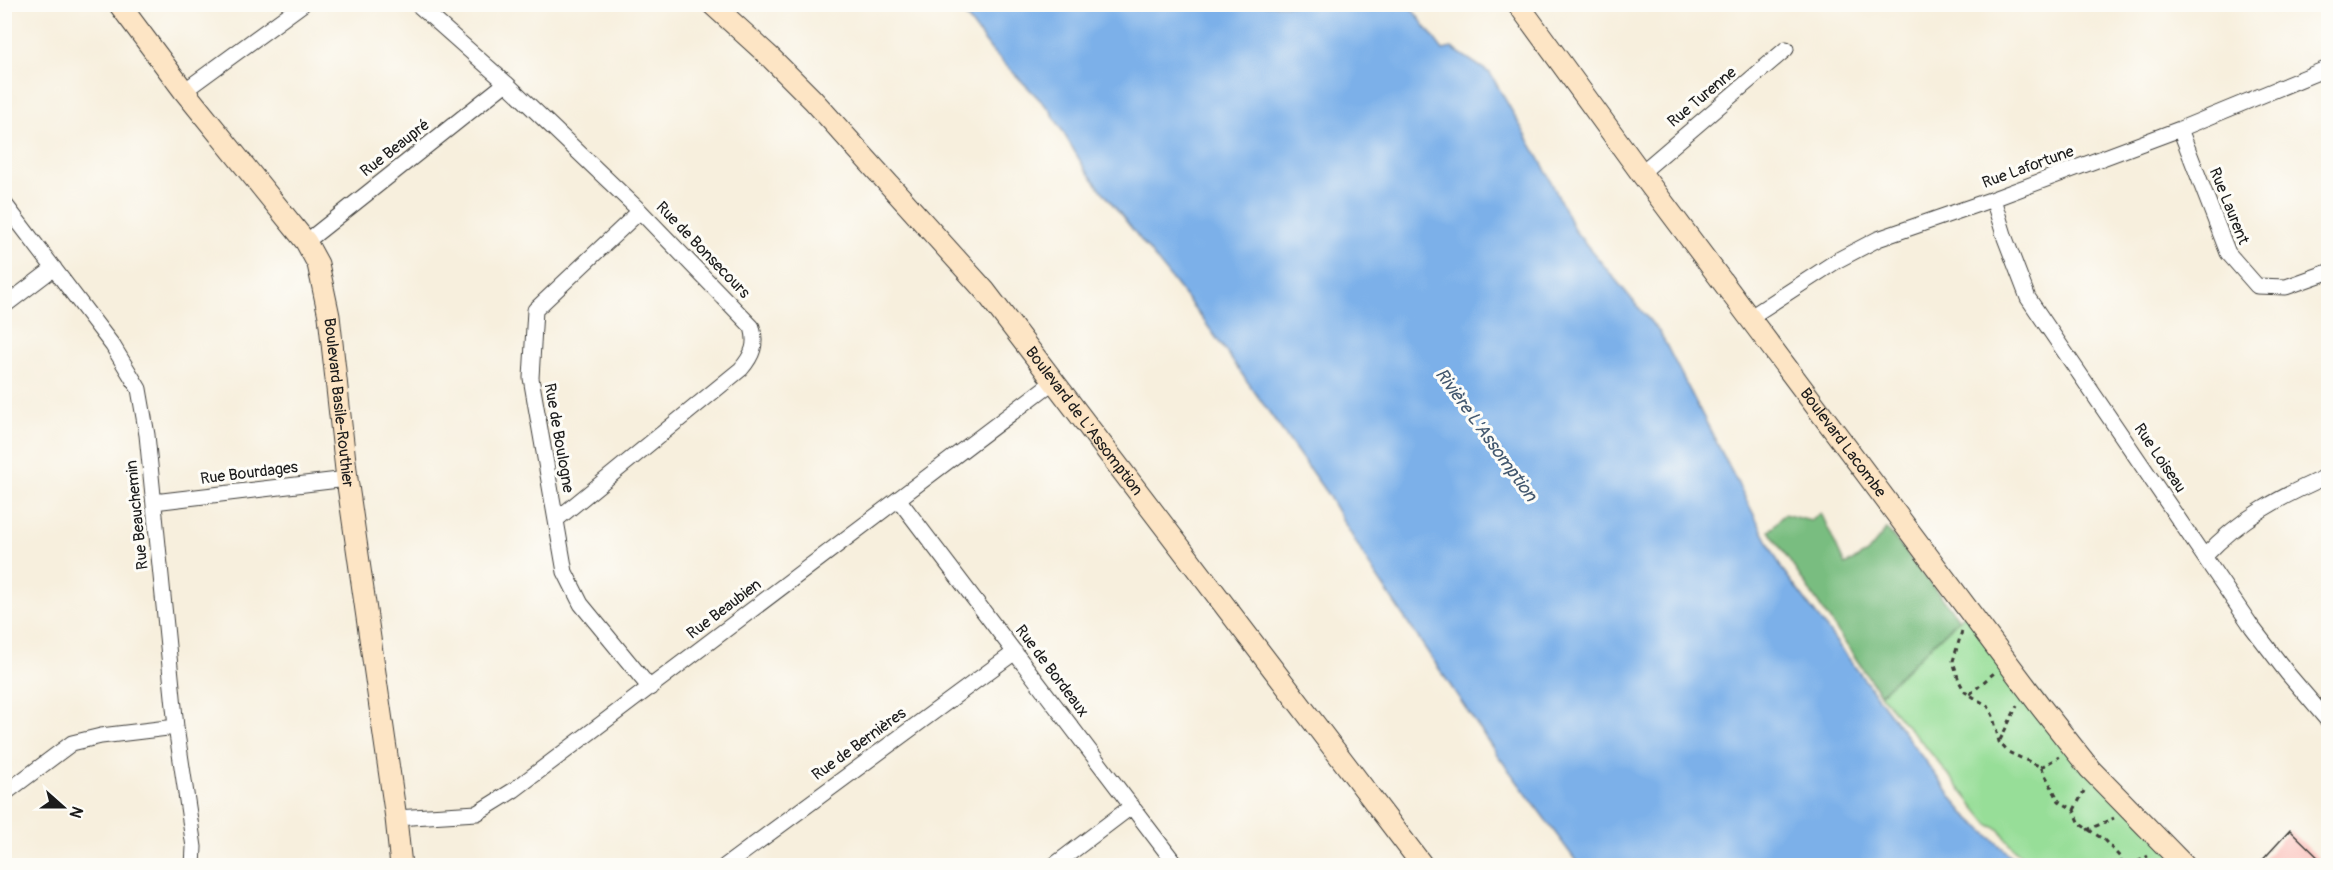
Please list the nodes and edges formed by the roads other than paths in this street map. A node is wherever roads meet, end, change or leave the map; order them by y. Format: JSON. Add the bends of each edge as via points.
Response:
{"nodes":[{"id":1,"x":119,"y":4,"type":"edge"},
{"id":2,"x":303,"y":4,"type":"edge"},
{"id":3,"x":417,"y":4,"type":"edge"},
{"id":4,"x":712,"y":4,"type":"edge"},
{"id":5,"x":1518,"y":4,"type":"edge"},
{"id":6,"x":1786,"y":49,"type":"dead end"},
{"id":7,"x":2328,"y":68,"type":"edge"},
{"id":8,"x":506,"y":83,"type":"junction"},
{"id":9,"x":184,"y":91,"type":"junction"},
{"id":10,"x":2180,"y":129,"type":"junction"},
{"id":11,"x":1641,"y":172,"type":"junction"},
{"id":12,"x":1993,"y":199,"type":"junction"},
{"id":13,"x":4,"y":203,"type":"edge"},
{"id":14,"x":640,"y":211,"type":"junction"},
{"id":15,"x":306,"y":242,"type":"junction"},
{"id":16,"x":54,"y":268,"type":"junction"},
{"id":17,"x":2328,"y":272,"type":"edge"},
{"id":18,"x":4,"y":306,"type":"edge"},
{"id":19,"x":1749,"y":318,"type":"junction"},
{"id":20,"x":1054,"y":381,"type":"junction"},
{"id":21,"x":2328,"y":476,"type":"edge"},
{"id":22,"x":347,"y":479,"type":"junction"},
{"id":23,"x":899,"y":500,"type":"junction"},
{"id":24,"x":154,"y":502,"type":"junction"},
{"id":25,"x":555,"y":520,"type":"junction"},
{"id":26,"x":2205,"y":556,"type":"junction"},
{"id":27,"x":1015,"y":652,"type":"junction"},
{"id":28,"x":650,"y":688,"type":"junction"},
{"id":29,"x":2328,"y":721,"type":"edge"},
{"id":30,"x":176,"y":727,"type":"junction"},
{"id":31,"x":4,"y":794,"type":"edge"},
{"id":32,"x":1132,"y":806,"type":"junction"},
{"id":33,"x":396,"y":818,"type":"junction"},
{"id":34,"x":193,"y":866,"type":"edge"},
{"id":35,"x":401,"y":866,"type":"edge"},
{"id":36,"x":725,"y":866,"type":"edge"},
{"id":37,"x":1053,"y":866,"type":"edge"},
{"id":38,"x":1177,"y":866,"type":"edge"},
{"id":39,"x":1423,"y":866,"type":"edge"},
{"id":40,"x":2185,"y":866,"type":"edge"}],
"edges":[{"from":1,"to":9,"type":"street","name":"Boulevard Basile-Routhier"},
{"from":2,"to":9,"type":"street"},
{"from":3,"to":8,"type":"street","name":"Rue de Bonsecours"},
{"from":4,"to":20,"type":"street","name":"Boulevard de L'Assomption","via":[[813,100],[986,291]]},
{"from":5,"to":11,"type":"street","name":"Boulevard Lacombe"},
{"from":6,"to":11,"type":"street","name":"Rue Turenne"},
{"from":7,"to":10,"type":"street","name":"Rue Lafortune"},
{"from":8,"to":14,"type":"street","name":"Rue de Bonsecours"},
{"from":8,"to":15,"type":"street","name":"Rue Beaupré"},
{"from":9,"to":15,"type":"street","name":"Boulevard Basile-Routhier"},
{"from":10,"to":12,"type":"street","name":"Rue Lafortune"},
{"from":10,"to":17,"type":"street","name":"Rue Laurent","via":[[2228,253],[2257,286],[2286,287]]},
{"from":11,"to":19,"type":"street","name":"Boulevard Lacombe"},
{"from":12,"to":19,"type":"street","name":"Rue Lafortune","via":[[1878,239]]},
{"from":12,"to":26,"type":"street","name":"Rue Loiseau","via":[[2028,298]]},
{"from":13,"to":16,"type":"street","name":"Rue Beauchemin"},
{"from":14,"to":25,"type":"street","name":"Rue de Boulogne","via":[[535,310],[531,378]]},
{"from":14,"to":25,"type":"street","name":"Rue de Bonsecours","via":[[752,327],[756,340],[751,357],[741,369]]},
{"from":15,"to":22,"type":"street","name":"Boulevard Basile-Routhier","via":[[318,264],[329,316]]},
{"from":16,"to":18,"type":"street"},
{"from":16,"to":24,"type":"street","name":"Rue Beauchemin","via":[[113,346],[139,389]]},
{"from":19,"to":40,"type":"street","name":"Boulevard Lacombe","via":[[2026,689],[2090,769]]},
{"from":20,"to":23,"type":"street","name":"Rue Beaubien"},
{"from":20,"to":39,"type":"street","name":"Boulevard de L'Assomption"},
{"from":21,"to":26,"type":"street","via":[[2287,494],[2226,533]]},
{"from":22,"to":24,"type":"street","name":"Rue Bourdages"},
{"from":22,"to":33,"type":"street","name":"Boulevard Basile-Routhier"},
{"from":23,"to":27,"type":"street","name":"Rue de Bordeaux"},
{"from":23,"to":28,"type":"street","name":"Rue Beaubien"},
{"from":24,"to":30,"type":"street","name":"Rue Beauchemin"},
{"from":25,"to":28,"type":"street","name":"Rue de Boulogne","via":[[565,572],[581,604]]},
{"from":26,"to":29,"type":"street","name":"Rue Loiseau","via":[[2252,627]]},
{"from":27,"to":32,"type":"street","name":"Rue de Bordeaux"},
{"from":27,"to":36,"type":"street","name":"Rue de Bernières"},
{"from":28,"to":33,"type":"street","name":"Rue Beaubien","via":[[514,790],[477,813]]},
{"from":30,"to":31,"type":"street","via":[[72,743]]},
{"from":30,"to":34,"type":"street","name":"Rue Beauchemin","via":[[194,847]]},
{"from":32,"to":37,"type":"street"},
{"from":32,"to":38,"type":"street","name":"Rue de Bordeaux"},
{"from":33,"to":35,"type":"street","name":"Boulevard Basile-Routhier"}]}
